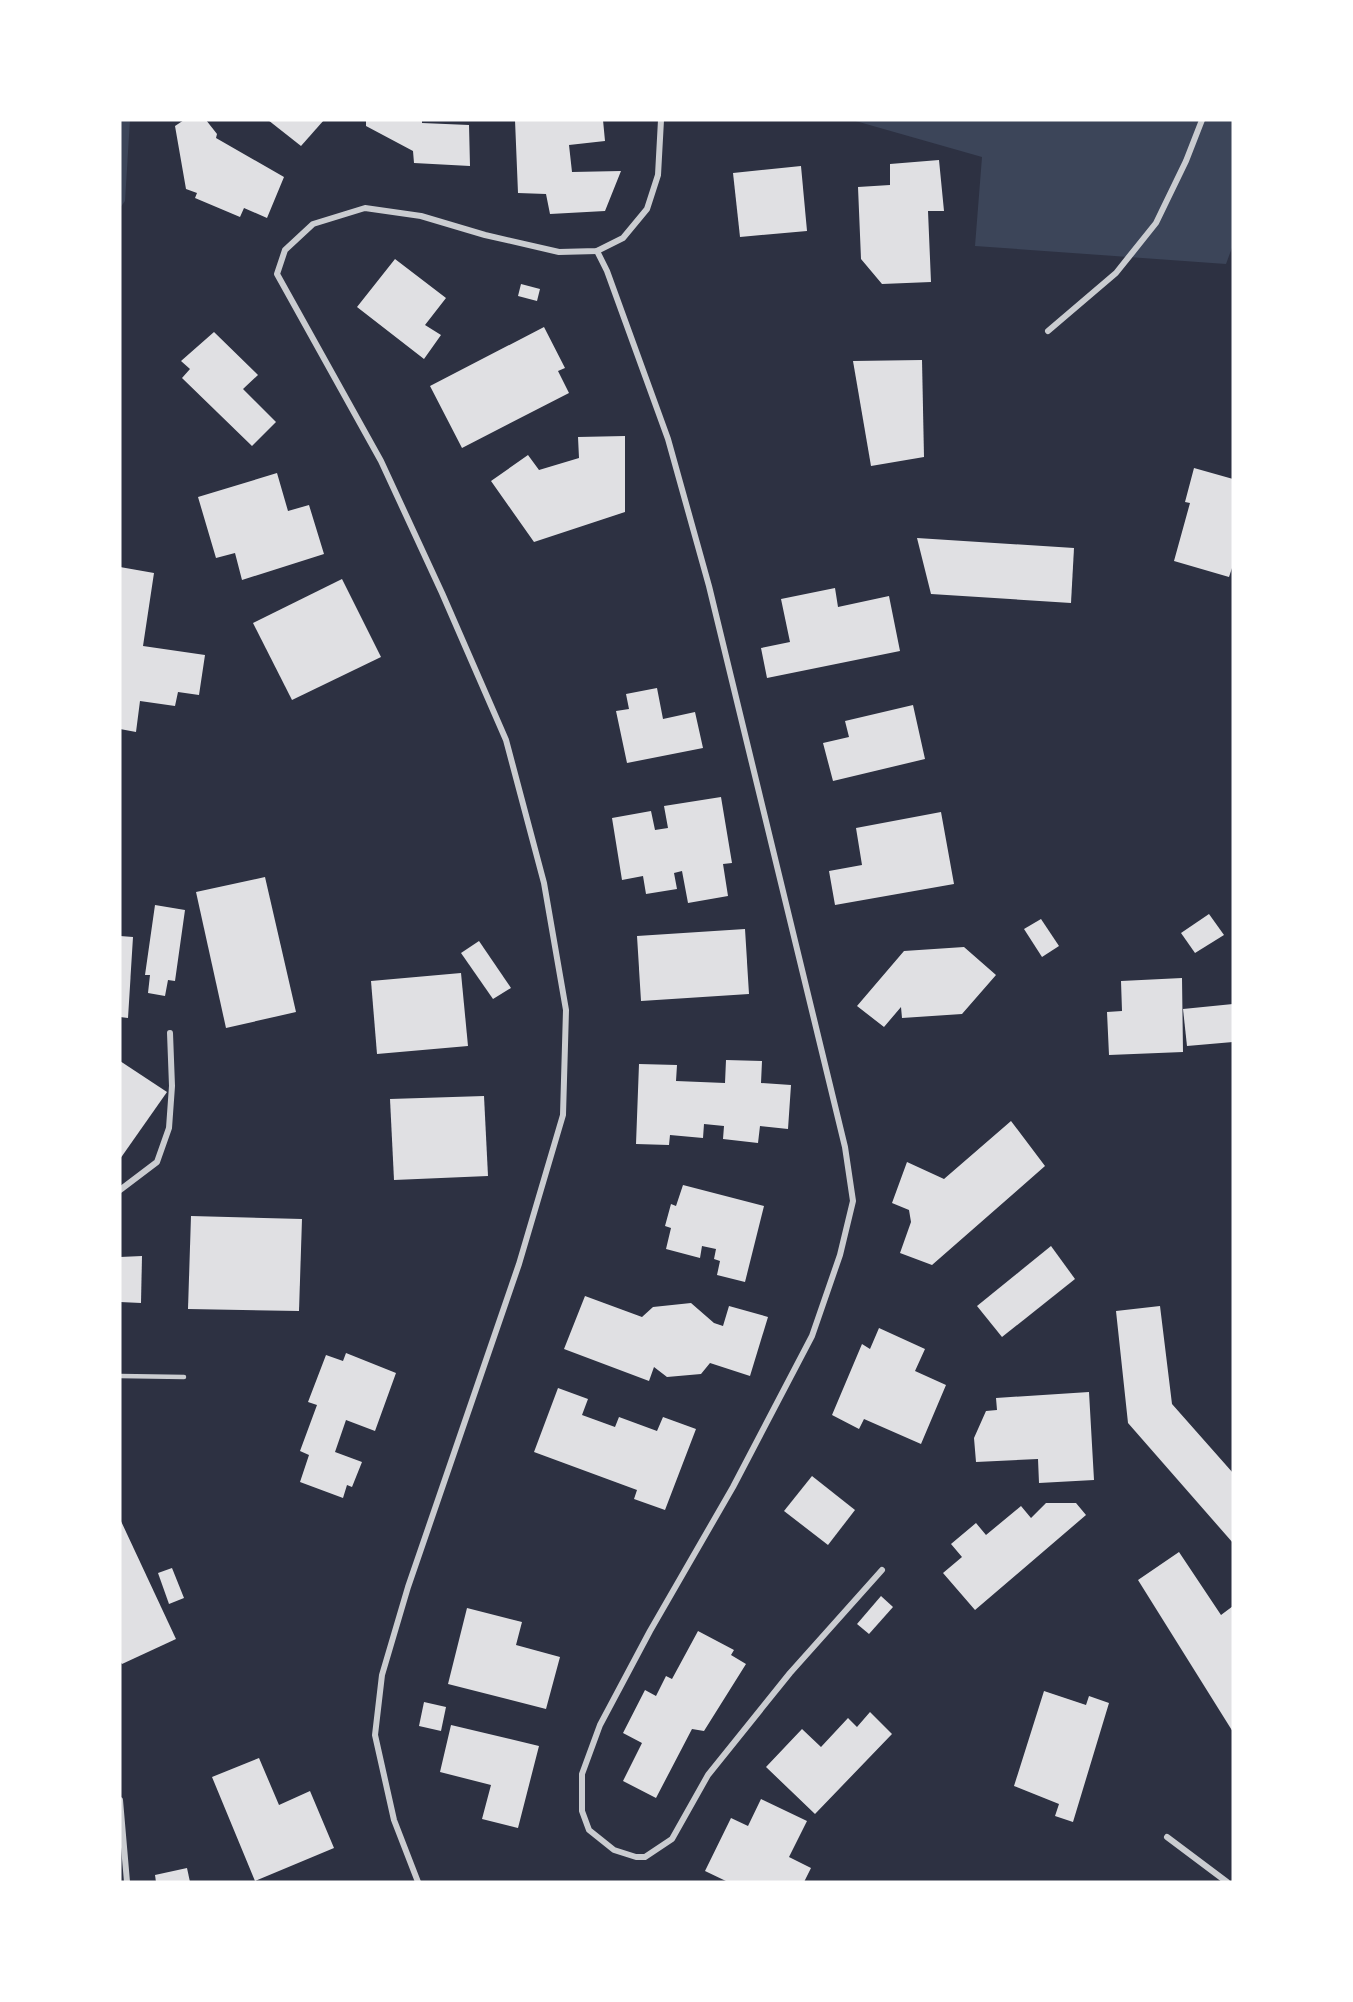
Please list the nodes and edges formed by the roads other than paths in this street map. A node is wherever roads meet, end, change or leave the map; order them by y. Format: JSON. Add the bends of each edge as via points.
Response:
{"nodes":[{"id":1,"x":661,"y":120,"type":"edge"},
{"id":2,"x":1202,"y":120,"type":"edge"},
{"id":3,"x":597,"y":250,"type":"junction"},
{"id":4,"x":1048,"y":331,"type":"dead end"},
{"id":5,"x":170,"y":1033,"type":"dead end"},
{"id":6,"x":120,"y":1190,"type":"edge"},
{"id":7,"x":120,"y":1376,"type":"edge"},
{"id":8,"x":184,"y":1377,"type":"dead end"},
{"id":9,"x":882,"y":1570,"type":"dead end"},
{"id":10,"x":120,"y":1800,"type":"edge"},
{"id":11,"x":1167,"y":1837,"type":"dead end"},
{"id":12,"x":127,"y":1882,"type":"edge"},
{"id":13,"x":418,"y":1882,"type":"edge"},
{"id":14,"x":1227,"y":1882,"type":"edge"}],
"edges":[{"from":1,"to":3,"type":"street","via":[[658,175],[647,210],[623,238]]},
{"from":2,"to":4,"type":"street","via":[[1156,223],[1116,273]]},
{"from":3,"to":9,"type":"street","via":[[668,439],[706,574],[845,1147],[853,1201],[840,1255],[812,1336],[600,1725],[582,1774],[582,1811],[589,1830],[614,1850],[636,1857],[645,1857],[672,1839],[708,1775],[790,1673]]},
{"from":3,"to":13,"type":"street","via":[[559,252],[421,216],[365,208],[313,224],[285,250],[277,274],[381,461],[506,740],[544,883],[566,1010],[563,1115],[519,1263],[408,1587],[382,1675],[375,1735],[394,1820]]},
{"from":5,"to":6,"type":"street","via":[[169,1128],[157,1162]]},
{"from":7,"to":8,"type":"lane"},
{"from":10,"to":12,"type":"street"},
{"from":11,"to":14,"type":"street"}]}
